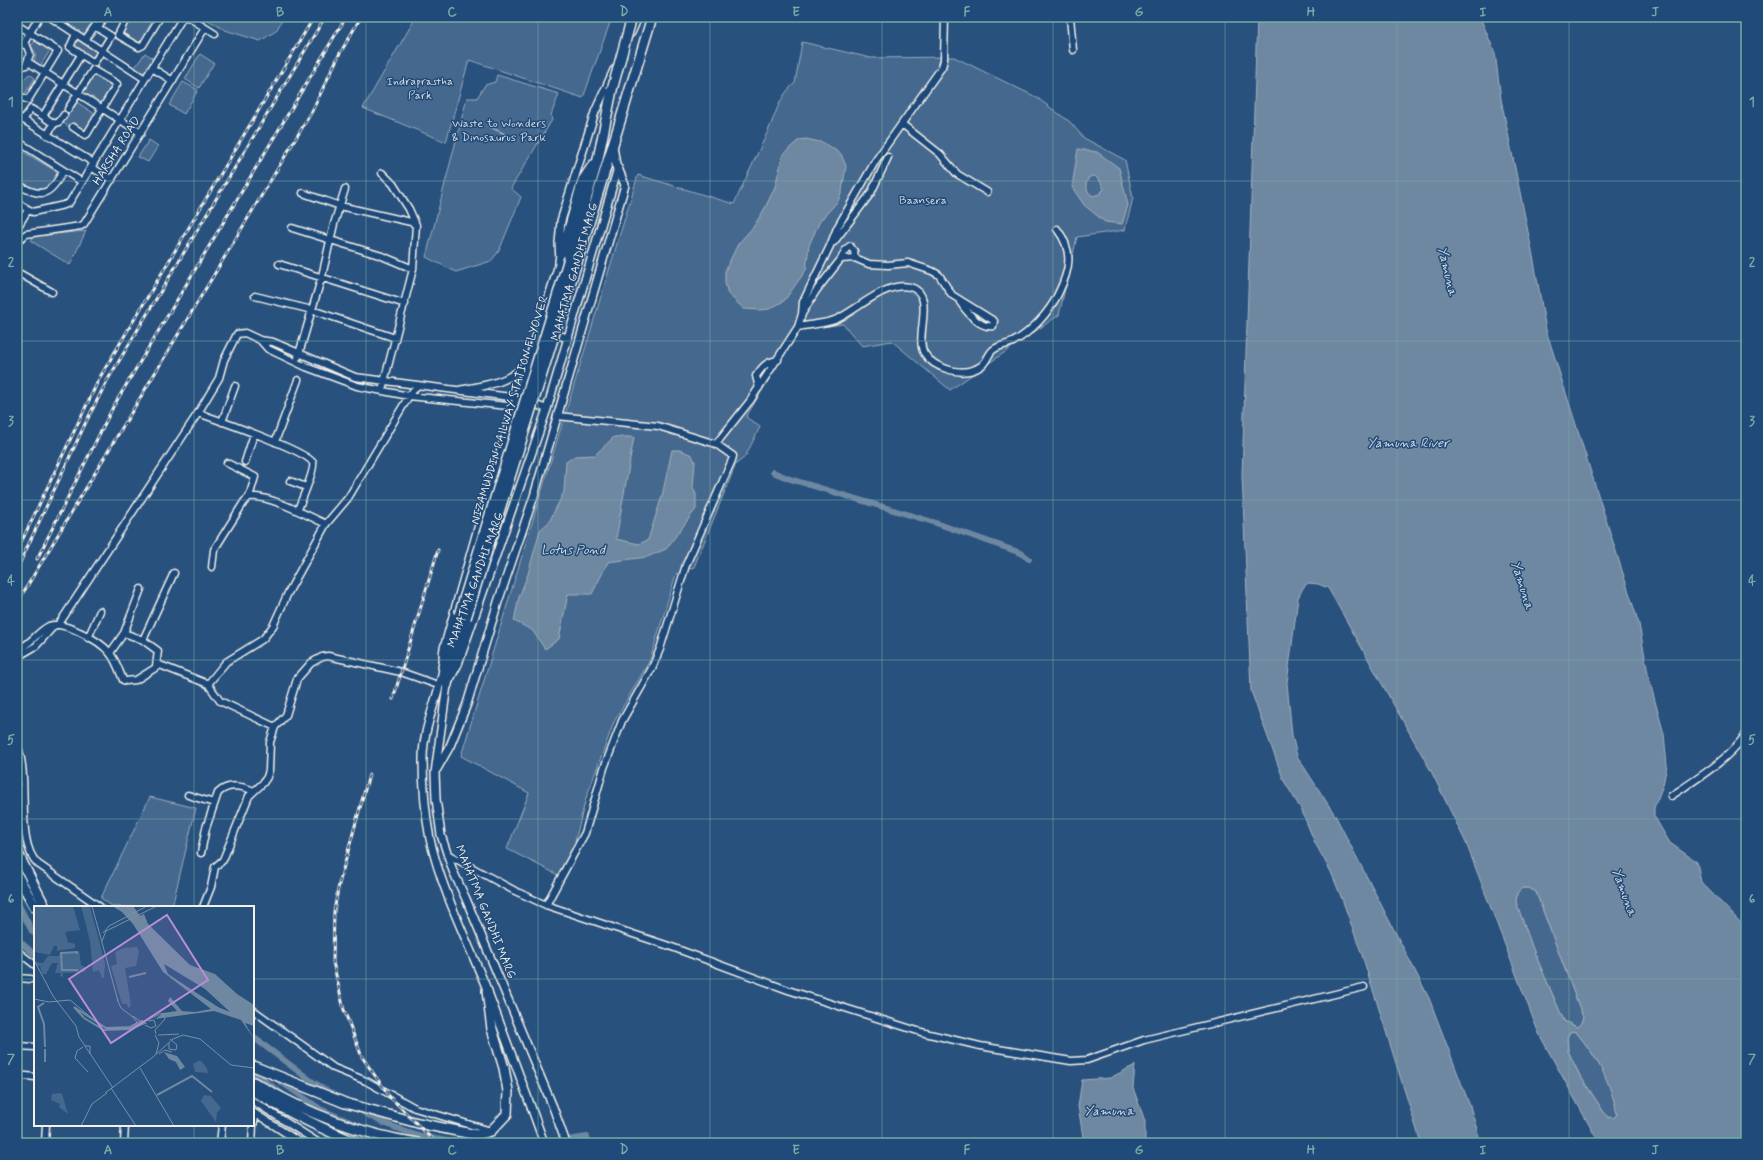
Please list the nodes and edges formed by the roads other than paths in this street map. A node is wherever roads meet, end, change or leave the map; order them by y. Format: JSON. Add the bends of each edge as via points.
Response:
{"nodes":[{"id":1,"x":38,"y":17,"type":"edge"},
{"id":2,"x":50,"y":17,"type":"edge"},
{"id":3,"x":105,"y":17,"type":"edge"},
{"id":4,"x":127,"y":17,"type":"edge"},
{"id":5,"x":160,"y":17,"type":"edge"},
{"id":6,"x":183,"y":17,"type":"edge"},
{"id":7,"x":188,"y":17,"type":"edge"},
{"id":8,"x":632,"y":17,"type":"edge"},
{"id":9,"x":638,"y":17,"type":"edge"},
{"id":10,"x":652,"y":17,"type":"edge"},
{"id":11,"x":945,"y":17,"type":"edge"},
{"id":12,"x":1070,"y":17,"type":"edge"},
{"id":13,"x":17,"y":25,"type":"edge"},
{"id":14,"x":97,"y":28,"type":"junction"},
{"id":15,"x":206,"y":28,"type":"junction"},
{"id":16,"x":29,"y":33,"type":"junction"},
{"id":17,"x":76,"y":34,"type":"junction"},
{"id":18,"x":214,"y":34,"type":"dead end"},
{"id":19,"x":118,"y":35,"type":"junction"},
{"id":20,"x":111,"y":36,"type":"junction"},
{"id":21,"x":85,"y":40,"type":"junction"},
{"id":22,"x":20,"y":42,"type":"edge"},
{"id":23,"x":102,"y":50,"type":"junction"},
{"id":24,"x":1073,"y":50,"type":"dead end"},
{"id":25,"x":81,"y":55,"type":"junction"},
{"id":26,"x":28,"y":62,"type":"junction"},
{"id":27,"x":17,"y":68,"type":"edge"},
{"id":28,"x":152,"y":68,"type":"junction"},
{"id":29,"x":46,"y":73,"type":"junction"},
{"id":30,"x":145,"y":79,"type":"junction"},
{"id":31,"x":173,"y":81,"type":"junction"},
{"id":32,"x":64,"y":84,"type":"junction"},
{"id":33,"x":77,"y":93,"type":"junction"},
{"id":34,"x":17,"y":95,"type":"edge"},
{"id":35,"x":52,"y":108,"type":"dead end"},
{"id":36,"x":68,"y":109,"type":"dead end"},
{"id":37,"x":103,"y":109,"type":"junction"},
{"id":38,"x":64,"y":115,"type":"dead end"},
{"id":39,"x":17,"y":116,"type":"edge"},
{"id":40,"x":44,"y":117,"type":"junction"},
{"id":41,"x":23,"y":120,"type":"junction"},
{"id":42,"x":120,"y":120,"type":"junction"},
{"id":43,"x":54,"y":124,"type":"junction"},
{"id":44,"x":902,"y":124,"type":"junction"},
{"id":45,"x":73,"y":126,"type":"dead end"},
{"id":46,"x":141,"y":133,"type":"junction"},
{"id":47,"x":47,"y":135,"type":"junction"},
{"id":48,"x":17,"y":142,"type":"edge"},
{"id":49,"x":613,"y":146,"type":"junction"},
{"id":50,"x":888,"y":157,"type":"dead end"},
{"id":51,"x":598,"y":159,"type":"junction"},
{"id":52,"x":92,"y":165,"type":"junction"},
{"id":53,"x":618,"y":168,"type":"junction"},
{"id":54,"x":63,"y":171,"type":"junction"},
{"id":55,"x":382,"y":173,"type":"dead end"},
{"id":56,"x":112,"y":180,"type":"junction"},
{"id":57,"x":82,"y":182,"type":"junction"},
{"id":58,"x":17,"y":184,"type":"edge"},
{"id":59,"x":345,"y":189,"type":"dead end"},
{"id":60,"x":987,"y":192,"type":"dead end"},
{"id":61,"x":303,"y":193,"type":"dead end"},
{"id":62,"x":17,"y":203,"type":"edge"},
{"id":63,"x":340,"y":206,"type":"junction"},
{"id":64,"x":28,"y":210,"type":"junction"},
{"id":65,"x":586,"y":218,"type":"junction"},
{"id":66,"x":416,"y":225,"type":"junction"},
{"id":67,"x":17,"y":228,"type":"edge"},
{"id":68,"x":292,"y":228,"type":"dead end"},
{"id":69,"x":1057,"y":230,"type":"dead end"},
{"id":70,"x":26,"y":234,"type":"junction"},
{"id":71,"x":330,"y":240,"type":"junction"},
{"id":72,"x":17,"y":242,"type":"edge"},
{"id":73,"x":830,"y":246,"type":"junction"},
{"id":74,"x":855,"y":258,"type":"junction"},
{"id":75,"x":841,"y":259,"type":"junction"},
{"id":76,"x":560,"y":261,"type":"junction"},
{"id":77,"x":279,"y":264,"type":"dead end"},
{"id":78,"x":413,"y":269,"type":"junction"},
{"id":79,"x":17,"y":272,"type":"edge"},
{"id":80,"x":322,"y":276,"type":"junction"},
{"id":81,"x":52,"y":292,"type":"dead end"},
{"id":82,"x":256,"y":296,"type":"dead end"},
{"id":83,"x":960,"y":302,"type":"junction"},
{"id":84,"x":405,"y":304,"type":"junction"},
{"id":85,"x":312,"y":310,"type":"junction"},
{"id":86,"x":802,"y":314,"type":"junction"},
{"id":87,"x":798,"y":327,"type":"junction"},
{"id":88,"x":539,"y":329,"type":"junction"},
{"id":89,"x":396,"y":338,"type":"junction"},
{"id":90,"x":568,"y":338,"type":"junction"},
{"id":91,"x":260,"y":340,"type":"junction"},
{"id":92,"x":299,"y":353,"type":"junction"},
{"id":93,"x":530,"y":357,"type":"junction"},
{"id":94,"x":778,"y":360,"type":"junction"},
{"id":95,"x":298,"y":363,"type":"junction"},
{"id":96,"x":298,"y":380,"type":"dead end"},
{"id":97,"x":384,"y":382,"type":"junction"},
{"id":98,"x":235,"y":386,"type":"dead end"},
{"id":99,"x":417,"y":386,"type":"junction"},
{"id":100,"x":759,"y":388,"type":"junction"},
{"id":101,"x":461,"y":390,"type":"junction"},
{"id":102,"x":381,"y":391,"type":"junction"},
{"id":103,"x":409,"y":396,"type":"junction"},
{"id":104,"x":518,"y":398,"type":"junction"},
{"id":105,"x":515,"y":407,"type":"junction"},
{"id":106,"x":547,"y":409,"type":"junction"},
{"id":107,"x":198,"y":413,"type":"junction"},
{"id":108,"x":557,"y":416,"type":"junction"},
{"id":109,"x":17,"y":420,"type":"edge"},
{"id":110,"x":222,"y":422,"type":"junction"},
{"id":111,"x":17,"y":426,"type":"edge"},
{"id":112,"x":254,"y":434,"type":"junction"},
{"id":113,"x":275,"y":442,"type":"junction"},
{"id":114,"x":716,"y":444,"type":"junction"},
{"id":115,"x":245,"y":462,"type":"dead end"},
{"id":116,"x":226,"y":463,"type":"dead end"},
{"id":117,"x":493,"y":476,"type":"junction"},
{"id":118,"x":290,"y":480,"type":"dead end"},
{"id":119,"x":522,"y":484,"type":"junction"},
{"id":120,"x":306,"y":487,"type":"junction"},
{"id":121,"x":249,"y":497,"type":"junction"},
{"id":122,"x":299,"y":507,"type":"dead end"},
{"id":123,"x":326,"y":524,"type":"junction"},
{"id":124,"x":212,"y":567,"type":"dead end"},
{"id":125,"x":174,"y":573,"type":"dead end"},
{"id":126,"x":141,"y":589,"type":"dead end"},
{"id":127,"x":100,"y":611,"type":"dead end"},
{"id":128,"x":463,"y":616,"type":"junction"},
{"id":129,"x":57,"y":625,"type":"junction"},
{"id":130,"x":124,"y":633,"type":"junction"},
{"id":131,"x":88,"y":638,"type":"junction"},
{"id":132,"x":143,"y":640,"type":"junction"},
{"id":133,"x":17,"y":650,"type":"edge"},
{"id":134,"x":110,"y":653,"type":"junction"},
{"id":135,"x":17,"y":657,"type":"edge"},
{"id":136,"x":156,"y":666,"type":"junction"},
{"id":137,"x":443,"y":667,"type":"junction"},
{"id":138,"x":208,"y":684,"type":"junction"},
{"id":139,"x":442,"y":685,"type":"junction"},
{"id":140,"x":275,"y":726,"type":"junction"},
{"id":141,"x":1746,"y":734,"type":"edge"},
{"id":142,"x":17,"y":745,"type":"edge"},
{"id":143,"x":435,"y":773,"type":"junction"},
{"id":144,"x":254,"y":791,"type":"junction"},
{"id":145,"x":188,"y":795,"type":"dead end"},
{"id":146,"x":1671,"y":796,"type":"dead end"},
{"id":147,"x":214,"y":803,"type":"junction"},
{"id":148,"x":17,"y":852,"type":"edge"},
{"id":149,"x":201,"y":853,"type":"dead end"},
{"id":150,"x":447,"y":854,"type":"junction"},
{"id":151,"x":17,"y":875,"type":"edge"},
{"id":152,"x":546,"y":905,"type":"junction"},
{"id":153,"x":35,"y":906,"type":"edge"},
{"id":154,"x":45,"y":906,"type":"edge"},
{"id":155,"x":99,"y":906,"type":"edge"},
{"id":156,"x":203,"y":906,"type":"edge"},
{"id":157,"x":17,"y":952,"type":"edge"},
{"id":158,"x":34,"y":964,"type":"edge"},
{"id":159,"x":17,"y":978,"type":"edge"},
{"id":160,"x":31,"y":979,"type":"dead end"},
{"id":161,"x":1364,"y":987,"type":"dead end"},
{"id":162,"x":487,"y":991,"type":"junction"},
{"id":163,"x":254,"y":1011,"type":"edge"},
{"id":164,"x":17,"y":1046,"type":"edge"},
{"id":165,"x":34,"y":1047,"type":"edge"},
{"id":166,"x":254,"y":1066,"type":"edge"},
{"id":167,"x":17,"y":1075,"type":"edge"},
{"id":168,"x":34,"y":1077,"type":"edge"},
{"id":169,"x":254,"y":1083,"type":"edge"},
{"id":170,"x":254,"y":1092,"type":"edge"},
{"id":171,"x":254,"y":1102,"type":"edge"},
{"id":172,"x":255,"y":1113,"type":"edge"},
{"id":173,"x":46,"y":1126,"type":"edge"},
{"id":174,"x":125,"y":1126,"type":"edge"},
{"id":175,"x":222,"y":1126,"type":"edge"},
{"id":176,"x":253,"y":1126,"type":"edge"},
{"id":177,"x":491,"y":1131,"type":"junction"},
{"id":178,"x":328,"y":1132,"type":"junction"},
{"id":179,"x":45,"y":1143,"type":"edge"},
{"id":180,"x":124,"y":1143,"type":"edge"},
{"id":181,"x":220,"y":1143,"type":"edge"},
{"id":182,"x":252,"y":1143,"type":"edge"},
{"id":183,"x":301,"y":1143,"type":"edge"},
{"id":184,"x":319,"y":1143,"type":"edge"},
{"id":185,"x":348,"y":1143,"type":"edge"},
{"id":186,"x":357,"y":1143,"type":"edge"},
{"id":187,"x":417,"y":1143,"type":"edge"},
{"id":188,"x":544,"y":1143,"type":"edge"},
{"id":189,"x":566,"y":1143,"type":"edge"}],
"edges":[{"from":1,"to":16,"type":"street"},
{"from":2,"to":17,"type":"street"},
{"from":3,"to":14,"type":"street"},
{"from":4,"to":19,"type":"street"},
{"from":5,"to":19,"type":"street","via":[[141,46],[136,46]]},
{"from":6,"to":28,"type":"street"},
{"from":7,"to":15,"type":"street"},
{"from":8,"to":51,"type":"highway","name":"NIZAMUDDIN RAILWAY STATION FLYOVER","bridge":true,"via":[[612,90]]},
{"from":9,"to":76,"type":"main road","name":"MAHATMA GANDHI MARG","via":[[593,120],[561,221]]},
{"from":10,"to":49,"type":"highway","name":"MAHATMA GANDHI MARG"},
{"from":11,"to":44,"type":"street","via":[[944,64]]},
{"from":12,"to":24,"type":"street"},
{"from":13,"to":16,"type":"street"},
{"from":14,"to":20,"type":"street"},
{"from":14,"to":21,"type":"street","via":[[95,26]]},
{"from":15,"to":18,"type":"street"},
{"from":15,"to":31,"type":"street","name":"HARSHA ROAD"},
{"from":16,"to":22,"type":"street"},
{"from":16,"to":29,"type":"street","via":[[58,51]]},
{"from":17,"to":21,"type":"street"},
{"from":17,"to":25,"type":"street","via":[[70,46]]},
{"from":19,"to":20,"type":"street"},
{"from":20,"to":23,"type":"street"},
{"from":21,"to":23,"type":"street"},
{"from":22,"to":26,"type":"street","via":[[30,54]]},
{"from":23,"to":25,"type":"street","via":[[94,63]]},
{"from":23,"to":30,"type":"street"},
{"from":25,"to":32,"type":"street"},
{"from":26,"to":27,"type":"street","via":[[22,68]]},
{"from":26,"to":29,"type":"street"},
{"from":28,"to":30,"type":"street"},
{"from":28,"to":31,"type":"street"},
{"from":29,"to":32,"type":"street"},
{"from":29,"to":34,"type":"street","via":[[28,100]]},
{"from":30,"to":42,"type":"street"},
{"from":31,"to":46,"type":"street","name":"HARSHA ROAD"},
{"from":32,"to":33,"type":"street"},
{"from":32,"to":40,"type":"street"},
{"from":33,"to":36,"type":"street"},
{"from":33,"to":37,"type":"street"},
{"from":33,"to":37,"type":"street","via":[[92,70],[95,70],[118,85]]},
{"from":35,"to":40,"type":"street"},
{"from":37,"to":42,"type":"street"},
{"from":37,"to":45,"type":"street","via":[[86,135]]},
{"from":38,"to":43,"type":"street"},
{"from":39,"to":41,"type":"street"},
{"from":40,"to":41,"type":"street","via":[[31,109]]},
{"from":40,"to":43,"type":"street"},
{"from":41,"to":47,"type":"street"},
{"from":42,"to":46,"type":"street"},
{"from":42,"to":52,"type":"street"},
{"from":43,"to":47,"type":"street"},
{"from":44,"to":60,"type":"street","via":[[940,154],[957,174]]},
{"from":44,"to":73,"type":"street","via":[[863,181],[836,228]]},
{"from":46,"to":56,"type":"street","name":"HARSHA ROAD"},
{"from":47,"to":52,"type":"street"},
{"from":48,"to":54,"type":"street"},
{"from":49,"to":53,"type":"main road","name":"MAHATMA GANDHI MARG"},
{"from":49,"to":65,"type":"highway","name":"NIZAMUDDIN RAILWAY STATION FLYOVER"},
{"from":50,"to":73,"type":"street","via":[[871,193]]},
{"from":51,"to":65,"type":"highway","name":"NIZAMUDDIN RAILWAY STATION FLYOVER"},
{"from":51,"to":76,"type":"highway","via":[[583,180]]},
{"from":52,"to":56,"type":"street"},
{"from":52,"to":57,"type":"street"},
{"from":53,"to":90,"type":"main road","name":"MAHATMA GANDHI MARG"},
{"from":53,"to":108,"type":"main road","via":[[626,185]]},
{"from":54,"to":57,"type":"street"},
{"from":54,"to":58,"type":"street","via":[[52,189],[46,193],[32,193]]},
{"from":55,"to":66,"type":"street","via":[[393,184]]},
{"from":56,"to":70,"type":"street","name":"HARSHA ROAD","via":[[81,226]]},
{"from":57,"to":64,"type":"street","via":[[69,203],[33,212]]},
{"from":59,"to":63,"type":"street"},
{"from":61,"to":63,"type":"street"},
{"from":62,"to":64,"type":"street"},
{"from":63,"to":66,"type":"street"},
{"from":63,"to":71,"type":"street"},
{"from":64,"to":67,"type":"street"},
{"from":65,"to":128,"type":"highway","name":"NIZAMUDDIN RAILWAY STATION FLYOVER","bridge":true},
{"from":66,"to":78,"type":"street"},
{"from":67,"to":70,"type":"street"},
{"from":68,"to":71,"type":"street"},
{"from":69,"to":87,"type":"street","via":[[1064,238],[1069,259],[1058,294],[1036,324],[1017,340],[992,350],[985,362],[974,369],[961,372],[944,368],[927,357],[922,343],[923,301],[918,292],[910,287],[901,286],[879,294],[836,319]]},
{"from":70,"to":72,"type":"street"},
{"from":71,"to":78,"type":"street","via":[[382,256]]},
{"from":71,"to":80,"type":"street"},
{"from":73,"to":86,"type":"street","via":[[803,302]]},
{"from":74,"to":75,"type":"street"},
{"from":74,"to":75,"type":"street","via":[[850,246]]},
{"from":74,"to":83,"type":"street","via":[[869,264],[908,263],[932,271],[939,275],[952,295]]},
{"from":75,"to":86,"type":"street"},
{"from":76,"to":88,"type":"main road","name":"MAHATMA GANDHI MARG"},
{"from":77,"to":80,"type":"street"},
{"from":78,"to":84,"type":"street"},
{"from":79,"to":81,"type":"street"},
{"from":80,"to":84,"type":"street"},
{"from":80,"to":85,"type":"street"},
{"from":82,"to":85,"type":"street"},
{"from":83,"to":83,"type":"street","via":[[988,316],[994,321],[993,326],[989,327],[980,322],[968,313]]},
{"from":84,"to":89,"type":"street"},
{"from":85,"to":89,"type":"street"},
{"from":85,"to":92,"type":"street"},
{"from":86,"to":87,"type":"street"},
{"from":87,"to":94,"type":"street"},
{"from":88,"to":90,"type":"main road"},
{"from":88,"to":93,"type":"main road","name":"MAHATMA GANDHI MARG"},
{"from":89,"to":97,"type":"street"},
{"from":90,"to":106,"type":"main road","name":"MAHATMA GANDHI MARG"},
{"from":91,"to":92,"type":"street","via":[[269,340]]},
{"from":91,"to":95,"type":"street","via":[[268,349]]},
{"from":91,"to":107,"type":"street","via":[[245,333],[237,334],[224,360],[219,378]]},
{"from":92,"to":95,"type":"street"},
{"from":92,"to":97,"type":"street","via":[[346,374]]},
{"from":93,"to":101,"type":"main road","via":[[517,373],[505,379]]},
{"from":93,"to":104,"type":"main road","name":"MAHATMA GANDHI MARG"},
{"from":94,"to":100,"type":"street"},
{"from":94,"to":100,"type":"street","via":[[763,365],[756,376]]},
{"from":95,"to":102,"type":"street","via":[[345,383]]},
{"from":96,"to":113,"type":"street"},
{"from":97,"to":99,"type":"street"},
{"from":97,"to":102,"type":"street"},
{"from":98,"to":110,"type":"street"},
{"from":99,"to":101,"type":"street"},
{"from":99,"to":103,"type":"street"},
{"from":100,"to":114,"type":"street"},
{"from":101,"to":104,"type":"street"},
{"from":102,"to":103,"type":"street"},
{"from":103,"to":105,"type":"street"},
{"from":103,"to":123,"type":"street","via":[[348,498]]},
{"from":104,"to":105,"type":"main road","name":"MAHATMA GANDHI MARG"},
{"from":104,"to":106,"type":"street"},
{"from":105,"to":106,"type":"street"},
{"from":105,"to":117,"type":"main road","name":"MAHATMA GANDHI MARG"},
{"from":106,"to":119,"type":"main road","name":"MAHATMA GANDHI MARG"},
{"from":107,"to":110,"type":"street"},
{"from":107,"to":129,"type":"street"},
{"from":108,"to":114,"type":"street","via":[[658,426]]},
{"from":108,"to":143,"type":"main road","via":[[467,704],[450,746]]},
{"from":109,"to":111,"type":"street"},
{"from":110,"to":112,"type":"street"},
{"from":112,"to":113,"type":"street"},
{"from":112,"to":115,"type":"street"},
{"from":113,"to":120,"type":"street","via":[[306,456],[313,464]]},
{"from":114,"to":152,"type":"street","via":[[733,456],[732,460],[686,565],[660,649],[619,730],[604,768],[585,833]]},
{"from":116,"to":121,"type":"street","via":[[255,477]]},
{"from":117,"to":119,"type":"main road"},
{"from":117,"to":137,"type":"main road","name":"MAHATMA GANDHI MARG","via":[[444,648]]},
{"from":118,"to":120,"type":"street"},
{"from":119,"to":139,"type":"main road","name":"MAHATMA GANDHI MARG","via":[[458,664]]},
{"from":120,"to":122,"type":"street"},
{"from":121,"to":123,"type":"street","via":[[268,500]]},
{"from":121,"to":124,"type":"street","via":[[214,550]]},
{"from":123,"to":138,"type":"street","via":[[273,626],[263,639],[226,662]]},
{"from":125,"to":132,"type":"street"},
{"from":126,"to":130,"type":"street"},
{"from":127,"to":131,"type":"street"},
{"from":128,"to":137,"type":"highway","name":"NIZAMUDDIN RAILWAY STATION FLYOVER"},
{"from":128,"to":139,"type":"highway","name":"NIZAMUDDIN RAILWAY STATION FLYOVER"},
{"from":129,"to":131,"type":"street"},
{"from":129,"to":133,"type":"street","via":[[42,630],[28,644]]},
{"from":129,"to":135,"type":"street","via":[[36,646]]},
{"from":130,"to":132,"type":"street"},
{"from":130,"to":134,"type":"street"},
{"from":131,"to":134,"type":"street","via":[[102,645]]},
{"from":132,"to":136,"type":"street","via":[[158,651]]},
{"from":134,"to":136,"type":"street","via":[[126,682],[136,680]]},
{"from":136,"to":138,"type":"street","via":[[164,666]]},
{"from":137,"to":139,"type":"main road","name":"MAHATMA GANDHI MARG"},
{"from":138,"to":140,"type":"street","via":[[220,701]]},
{"from":139,"to":140,"type":"street","via":[[401,672],[328,656],[322,657],[311,663],[297,679],[286,715]]},
{"from":139,"to":143,"type":"main road","name":"MAHATMA GANDHI MARG"},
{"from":139,"to":162,"type":"main road","name":"MAHATMA GANDHI MARG","via":[[427,730],[423,756],[430,840],[467,945]]},
{"from":140,"to":144,"type":"street","via":[[270,742],[269,770],[263,783]]},
{"from":141,"to":146,"type":"street","via":[[1714,768]]},
{"from":142,"to":155,"type":"street","via":[[22,759],[26,833],[31,856],[38,864]]},
{"from":143,"to":150,"type":"main road","name":"MAHATMA GANDHI MARG","via":[[441,835]]},
{"from":144,"to":147,"type":"street","via":[[234,786],[218,793]]},
{"from":144,"to":156,"type":"street","via":[[249,796],[223,860],[215,866],[211,887]]},
{"from":145,"to":147,"type":"street"},
{"from":147,"to":149,"type":"street"},
{"from":148,"to":154,"type":"highway"},
{"from":150,"to":152,"type":"street","via":[[508,888]]},
{"from":150,"to":189,"type":"main road","name":"MAHATMA GANDHI MARG"},
{"from":151,"to":153,"type":"highway"},
{"from":152,"to":161,"type":"street","via":[[669,946],[788,990],[921,1032],[987,1047],[1071,1061],[1087,1060],[1144,1040]]},
{"from":157,"to":158,"type":"street"},
{"from":159,"to":160,"type":"street"},
{"from":162,"to":177,"type":"highway","via":[[492,1029],[504,1068],[508,1092],[507,1114]]},
{"from":162,"to":188,"type":"main road","name":"MAHATMA GANDHI MARG"},
{"from":163,"to":177,"type":"street","via":[[334,1068],[415,1108]]},
{"from":164,"to":165,"type":"street"},
{"from":166,"to":177,"type":"highway","via":[[345,1103],[418,1123],[477,1135]]},
{"from":167,"to":168,"type":"street"},
{"from":169,"to":187,"type":"highway","via":[[327,1118],[379,1135]]},
{"from":170,"to":178,"type":"highway"},
{"from":171,"to":184,"type":"street"},
{"from":172,"to":183,"type":"street"},
{"from":173,"to":179,"type":"street"},
{"from":174,"to":180,"type":"street"},
{"from":175,"to":181,"type":"street"},
{"from":176,"to":182,"type":"street"},
{"from":178,"to":185,"type":"highway"},
{"from":178,"to":186,"type":"highway"}]}
